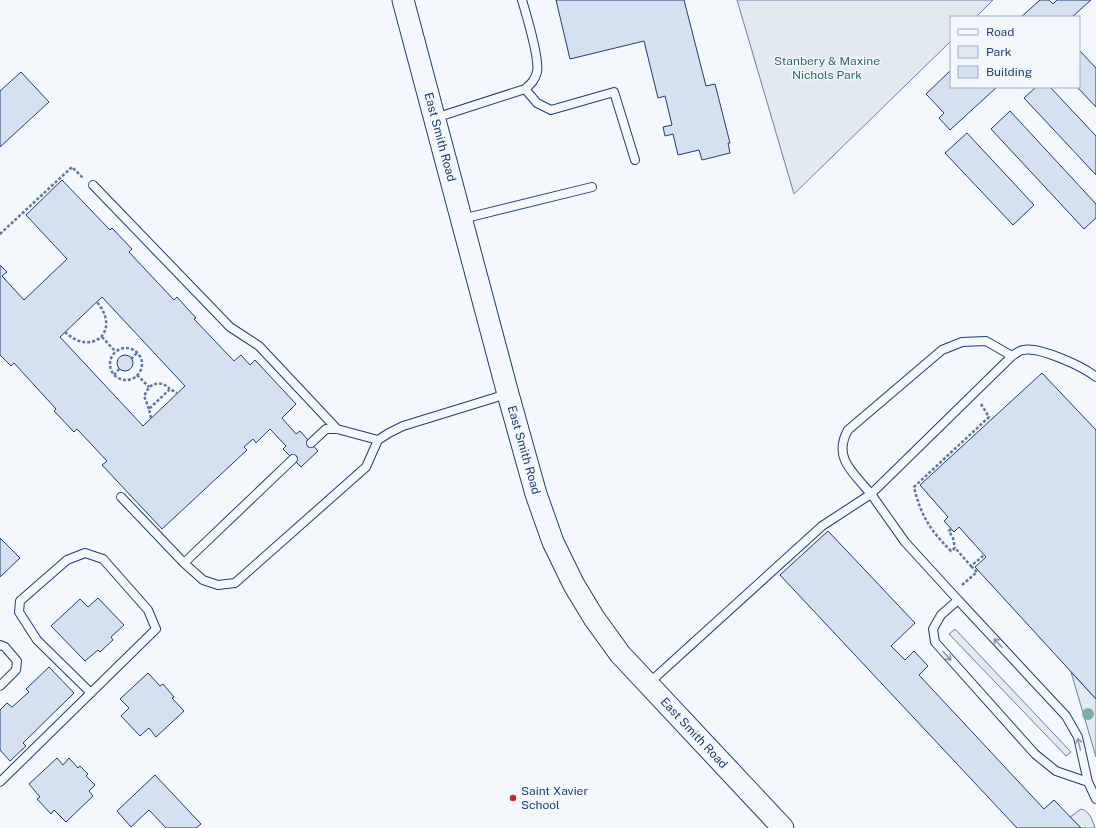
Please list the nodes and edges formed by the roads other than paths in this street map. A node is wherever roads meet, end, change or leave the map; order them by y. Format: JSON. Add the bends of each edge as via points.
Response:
{"nodes":[{"id":1,"x":403,"y":0,"type":"edge"},
{"id":2,"x":522,"y":0,"type":"edge"},
{"id":3,"x":525,"y":89,"type":"junction"},
{"id":4,"x":435,"y":118,"type":"junction"},
{"id":5,"x":634,"y":160,"type":"dead end"},
{"id":6,"x":92,"y":185,"type":"road end"},
{"id":7,"x":592,"y":187,"type":"dead end"},
{"id":8,"x":462,"y":219,"type":"junction"},
{"id":9,"x":1012,"y":356,"type":"junction"},
{"id":10,"x":1096,"y":377,"type":"edge"},
{"id":11,"x":508,"y":394,"type":"junction"},
{"id":12,"x":337,"y":429,"type":"junction"},
{"id":13,"x":378,"y":440,"type":"junction"},
{"id":14,"x":311,"y":442,"type":"dead end"},
{"id":15,"x":293,"y":459,"type":"dead end"},
{"id":16,"x":871,"y":494,"type":"junction"},
{"id":17,"x":121,"y":497,"type":"dead end"},
{"id":18,"x":184,"y":563,"type":"junction"},
{"id":19,"x":958,"y":600,"type":"junction"},
{"id":20,"x":0,"y":645,"type":"edge"},
{"id":21,"x":648,"y":684,"type":"junction"},
{"id":22,"x":0,"y":686,"type":"edge"},
{"id":23,"x":91,"y":693,"type":"junction"},
{"id":24,"x":0,"y":782,"type":"edge"},
{"id":25,"x":1088,"y":782,"type":"junction"},
{"id":26,"x":1096,"y":799,"type":"edge"},
{"id":27,"x":783,"y":828,"type":"edge"}],
"edges":[{"from":1,"to":4,"type":"street","name":"East Smith Road"},
{"from":2,"to":3,"type":"lane","via":[[528,18],[537,70],[533,83]]},
{"from":3,"to":4,"type":"lane"},
{"from":3,"to":5,"type":"lane","via":[[537,103],[551,110],[614,92]]},
{"from":4,"to":8,"type":"street","name":"East Smith Road"},
{"from":6,"to":12,"type":"lane","via":[[230,327],[259,346]]},
{"from":7,"to":8,"type":"lane"},
{"from":8,"to":11,"type":"street","name":"East Smith Road"},
{"from":9,"to":10,"type":"lane","via":[[1023,350],[1037,351],[1061,359]]},
{"from":9,"to":16,"type":"lane"},
{"from":9,"to":16,"type":"lane","via":[[986,341],[962,342],[942,350],[848,430],[843,438],[841,452],[844,460]]},
{"from":11,"to":13,"type":"lane","via":[[403,426]]},
{"from":11,"to":21,"type":"street","name":"East Smith Road","via":[[536,494],[553,542],[594,618],[620,654]]},
{"from":12,"to":13,"type":"lane"},
{"from":12,"to":14,"type":"lane","via":[[326,429]]},
{"from":13,"to":18,"type":"lane","via":[[366,467],[235,583],[218,585],[203,580]]},
{"from":15,"to":18,"type":"lane"},
{"from":16,"to":19,"type":"lane","via":[[905,542]]},
{"from":16,"to":21,"type":"lane","via":[[822,526]]},
{"from":17,"to":18,"type":"lane"},
{"from":25,"to":19,"type":"lane","one_way":true,"via":[[1078,737],[1066,716]]},
{"from":19,"to":25,"type":"lane","one_way":true,"via":[[940,615],[933,629],[934,642],[1036,754],[1056,771]]},
{"from":20,"to":22,"type":"lane","via":[[5,647],[17,662],[16,670]]},
{"from":21,"to":27,"type":"street","name":"East Smith Road"},
{"from":23,"to":23,"type":"lane","via":[[156,629],[148,610],[103,559],[85,553],[67,560],[20,601],[19,612],[37,640]]},
{"from":23,"to":24,"type":"lane"},
{"from":25,"to":26,"type":"lane"}]}
